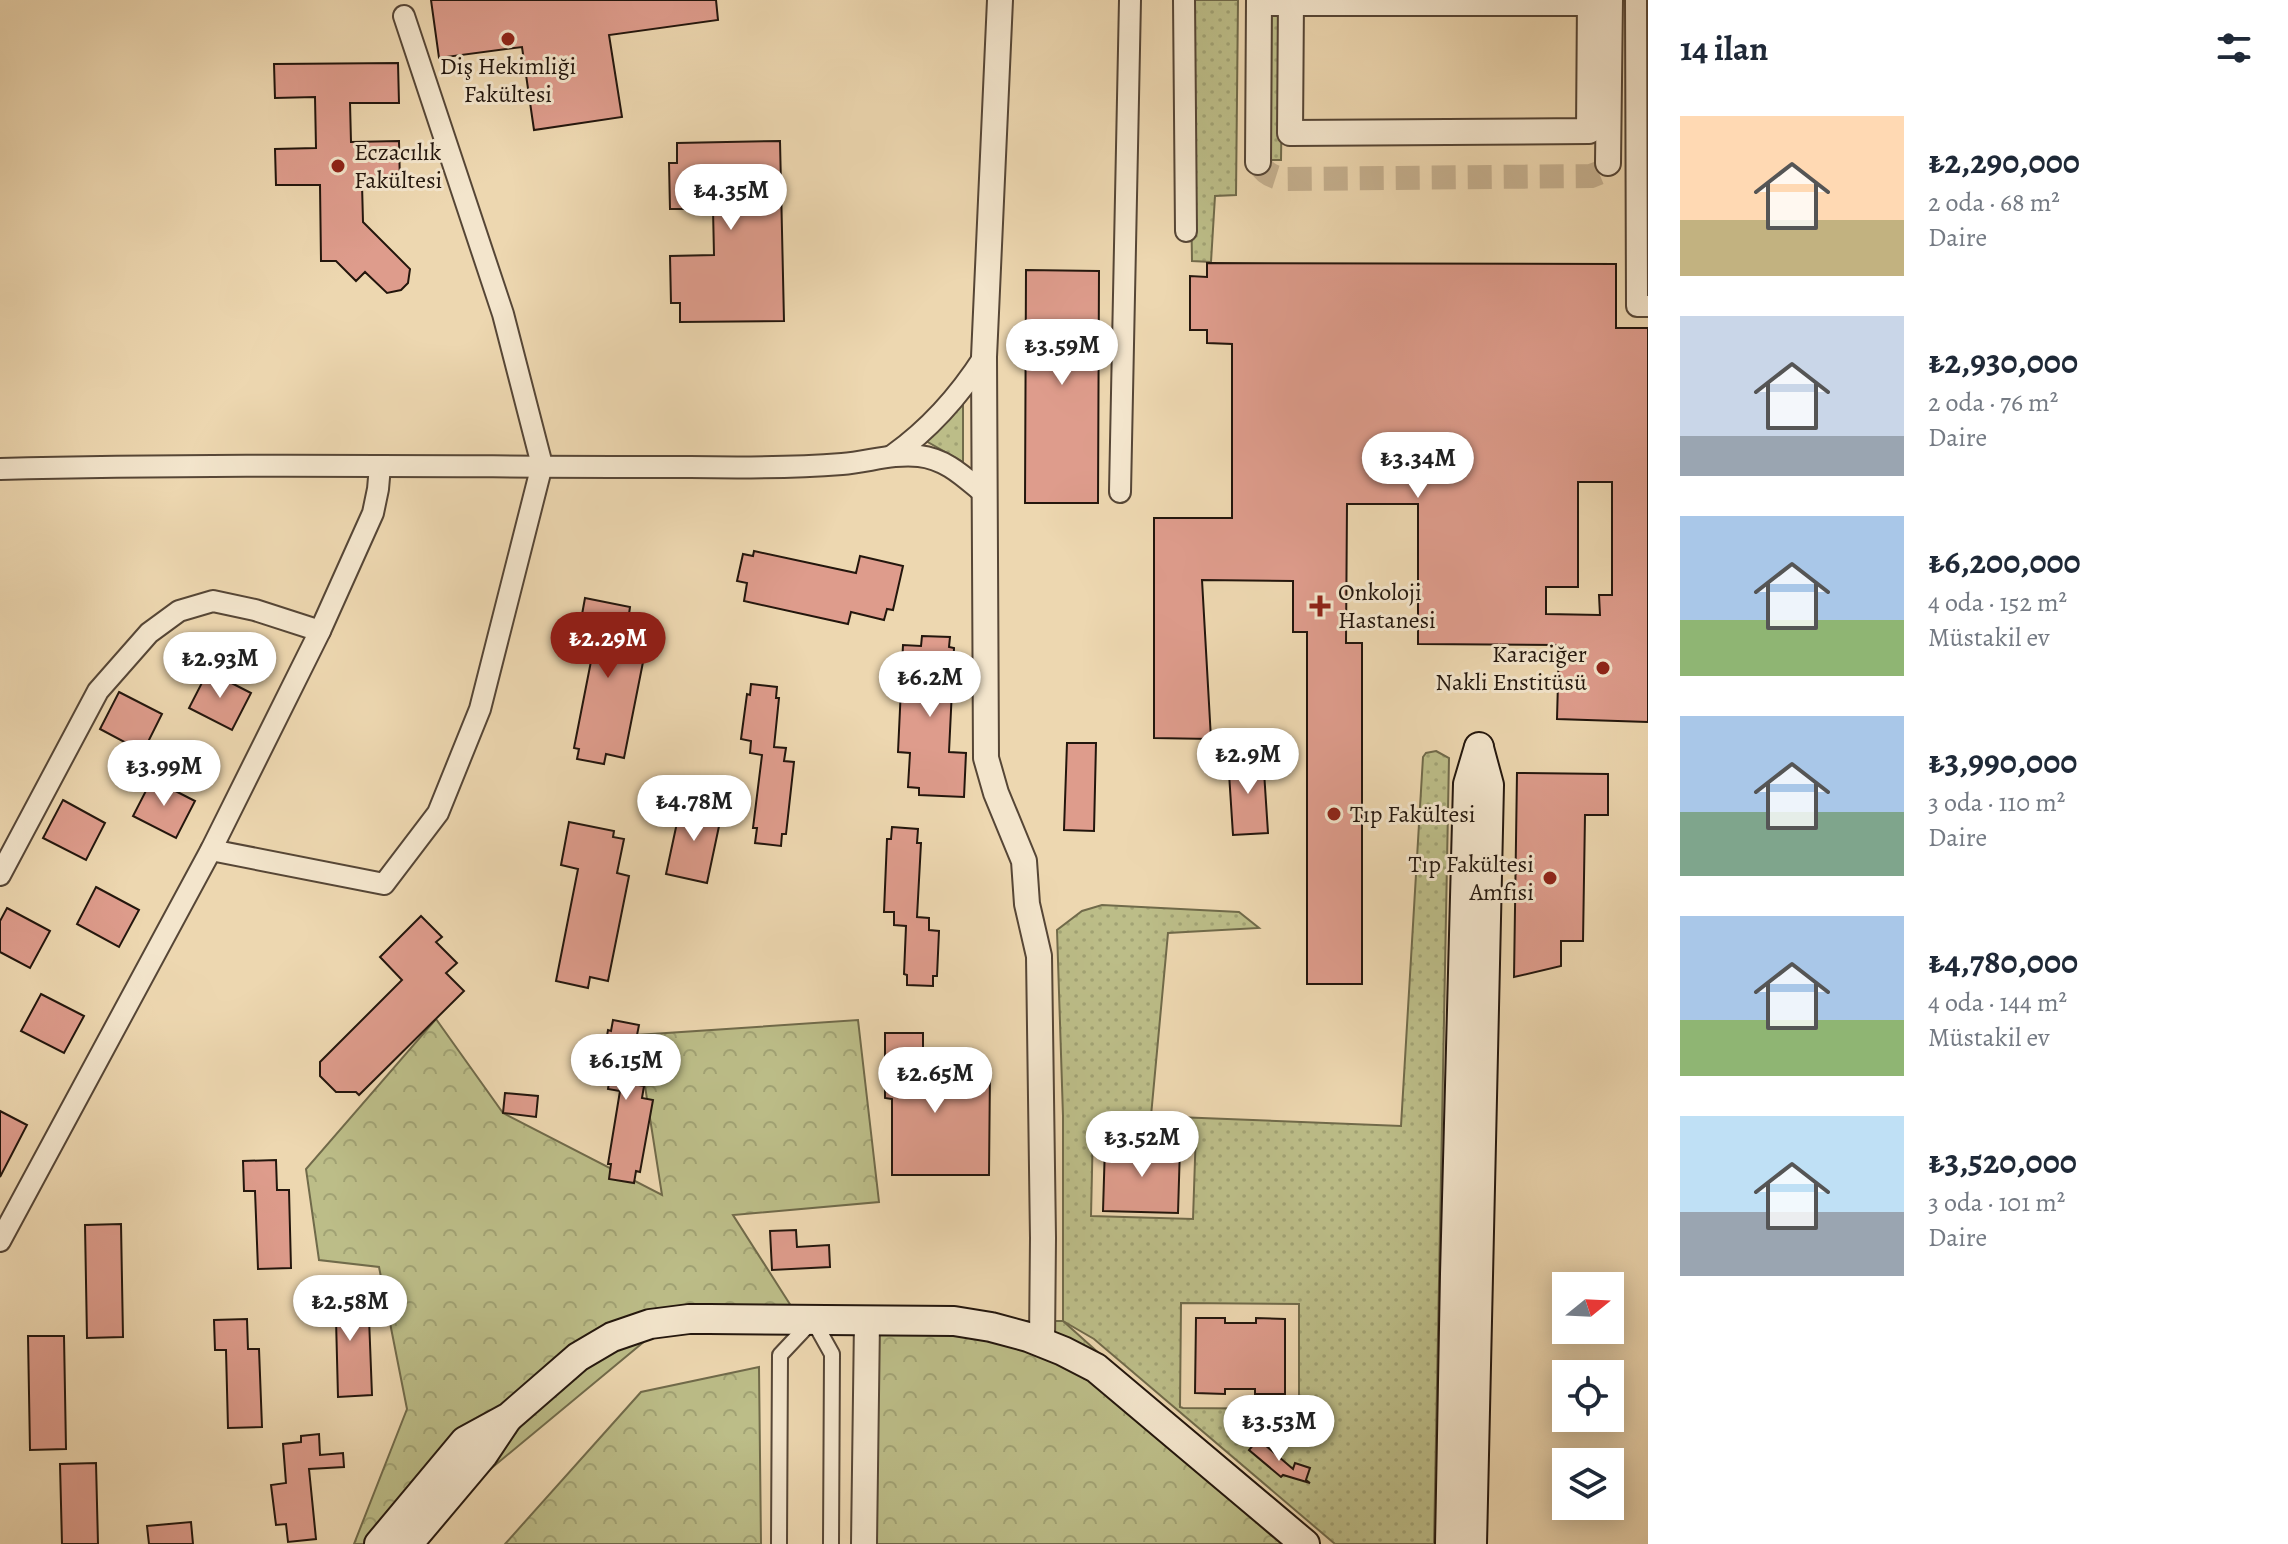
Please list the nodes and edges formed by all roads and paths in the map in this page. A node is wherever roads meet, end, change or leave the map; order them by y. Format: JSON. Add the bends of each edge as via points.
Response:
{"nodes":[{"id":1,"x":1000,"y":0,"type":"edge"},
{"id":2,"x":1130,"y":0,"type":"edge"},
{"id":3,"x":1184,"y":0,"type":"edge"},
{"id":4,"x":1636,"y":0,"type":"edge"},
{"id":5,"x":1259,"y":2,"type":"edge"},
{"id":6,"x":1291,"y":2,"type":"edge"},
{"id":7,"x":1600,"y":2,"type":"edge"},
{"id":8,"x":404,"y":16,"type":"dead end"},
{"id":9,"x":1642,"y":142,"type":"edge"},
{"id":10,"x":1258,"y":162,"type":"dead end"},
{"id":11,"x":1608,"y":163,"type":"dead end"},
{"id":12,"x":1186,"y":231,"type":"dead end"},
{"id":13,"x":1648,"y":306,"type":"edge"},
{"id":14,"x":984,"y":357,"type":"junction"},
{"id":15,"x":893,"y":455,"type":"junction"},
{"id":16,"x":542,"y":465,"type":"junction"},
{"id":17,"x":380,"y":466,"type":"junction"},
{"id":18,"x":0,"y":469,"type":"edge"},
{"id":19,"x":1120,"y":492,"type":"dead end"},
{"id":20,"x":986,"y":495,"type":"junction"},
{"id":21,"x":320,"y":631,"type":"junction"},
{"id":22,"x":211,"y":850,"type":"junction"},
{"id":23,"x":0,"y":875,"type":"edge"},
{"id":24,"x":0,"y":1241,"type":"edge"},
{"id":25,"x":813,"y":1320,"type":"junction"},
{"id":26,"x":867,"y":1321,"type":"junction"},
{"id":27,"x":1042,"y":1342,"type":"junction"},
{"id":28,"x":509,"y":1417,"type":"junction"},
{"id":29,"x":379,"y":1544,"type":"edge"},
{"id":30,"x":408,"y":1544,"type":"edge"},
{"id":31,"x":779,"y":1544,"type":"edge"},
{"id":32,"x":831,"y":1544,"type":"edge"},
{"id":33,"x":864,"y":1544,"type":"edge"},
{"id":34,"x":1305,"y":1544,"type":"edge"},
{"id":35,"x":1450,"y":1544,"type":"edge"},
{"id":36,"x":1472,"y":1544,"type":"edge"}],
"edges":[{"from":1,"to":14,"type":"street"},
{"from":2,"to":19,"type":"street"},
{"from":3,"to":12,"type":"street"},
{"from":4,"to":9,"type":"street"},
{"from":5,"to":6,"type":"street"},
{"from":5,"to":10,"type":"street"},
{"from":6,"to":7,"type":"street"},
{"from":6,"to":7,"type":"street","via":[[1290,133],[1589,131]]},
{"from":7,"to":11,"type":"street"},
{"from":8,"to":16,"type":"street","via":[[503,314]]},
{"from":9,"to":13,"type":"street","via":[[1637,306]]},
{"from":14,"to":15,"type":"street","via":[[944,412]]},
{"from":14,"to":20,"type":"street"},
{"from":15,"to":16,"type":"street","via":[[788,467]]},
{"from":15,"to":20,"type":"street","via":[[943,462]]},
{"from":16,"to":17,"type":"street"},
{"from":16,"to":22,"type":"street","via":[[480,709],[438,813],[384,884]]},
{"from":17,"to":18,"type":"street"},
{"from":17,"to":21,"type":"street","via":[[373,513]]},
{"from":20,"to":27,"type":"street","via":[[986,758],[1024,861],[1039,956]]},
{"from":21,"to":22,"type":"street"},
{"from":21,"to":23,"type":"street","via":[[213,601],[179,611],[149,633],[98,691]]},
{"from":22,"to":24,"type":"street"},
{"from":25,"to":26,"type":"main road"},
{"from":25,"to":28,"type":"main road","via":[[689,1319],[631,1330],[578,1357]]},
{"from":25,"to":31,"type":"street","via":[[780,1355]]},
{"from":25,"to":32,"type":"street","via":[[832,1356]]},
{"from":26,"to":27,"type":"main road","via":[[954,1321]]},
{"from":26,"to":33,"type":"street"},
{"from":27,"to":34,"type":"main road","via":[[1096,1368]]},
{"from":28,"to":29,"type":"main road","via":[[465,1441]]},
{"from":28,"to":30,"type":"main road"},
{"from":35,"to":36,"type":"main road","via":[[1468,784],[1479,747],[1489,785]]}]}
